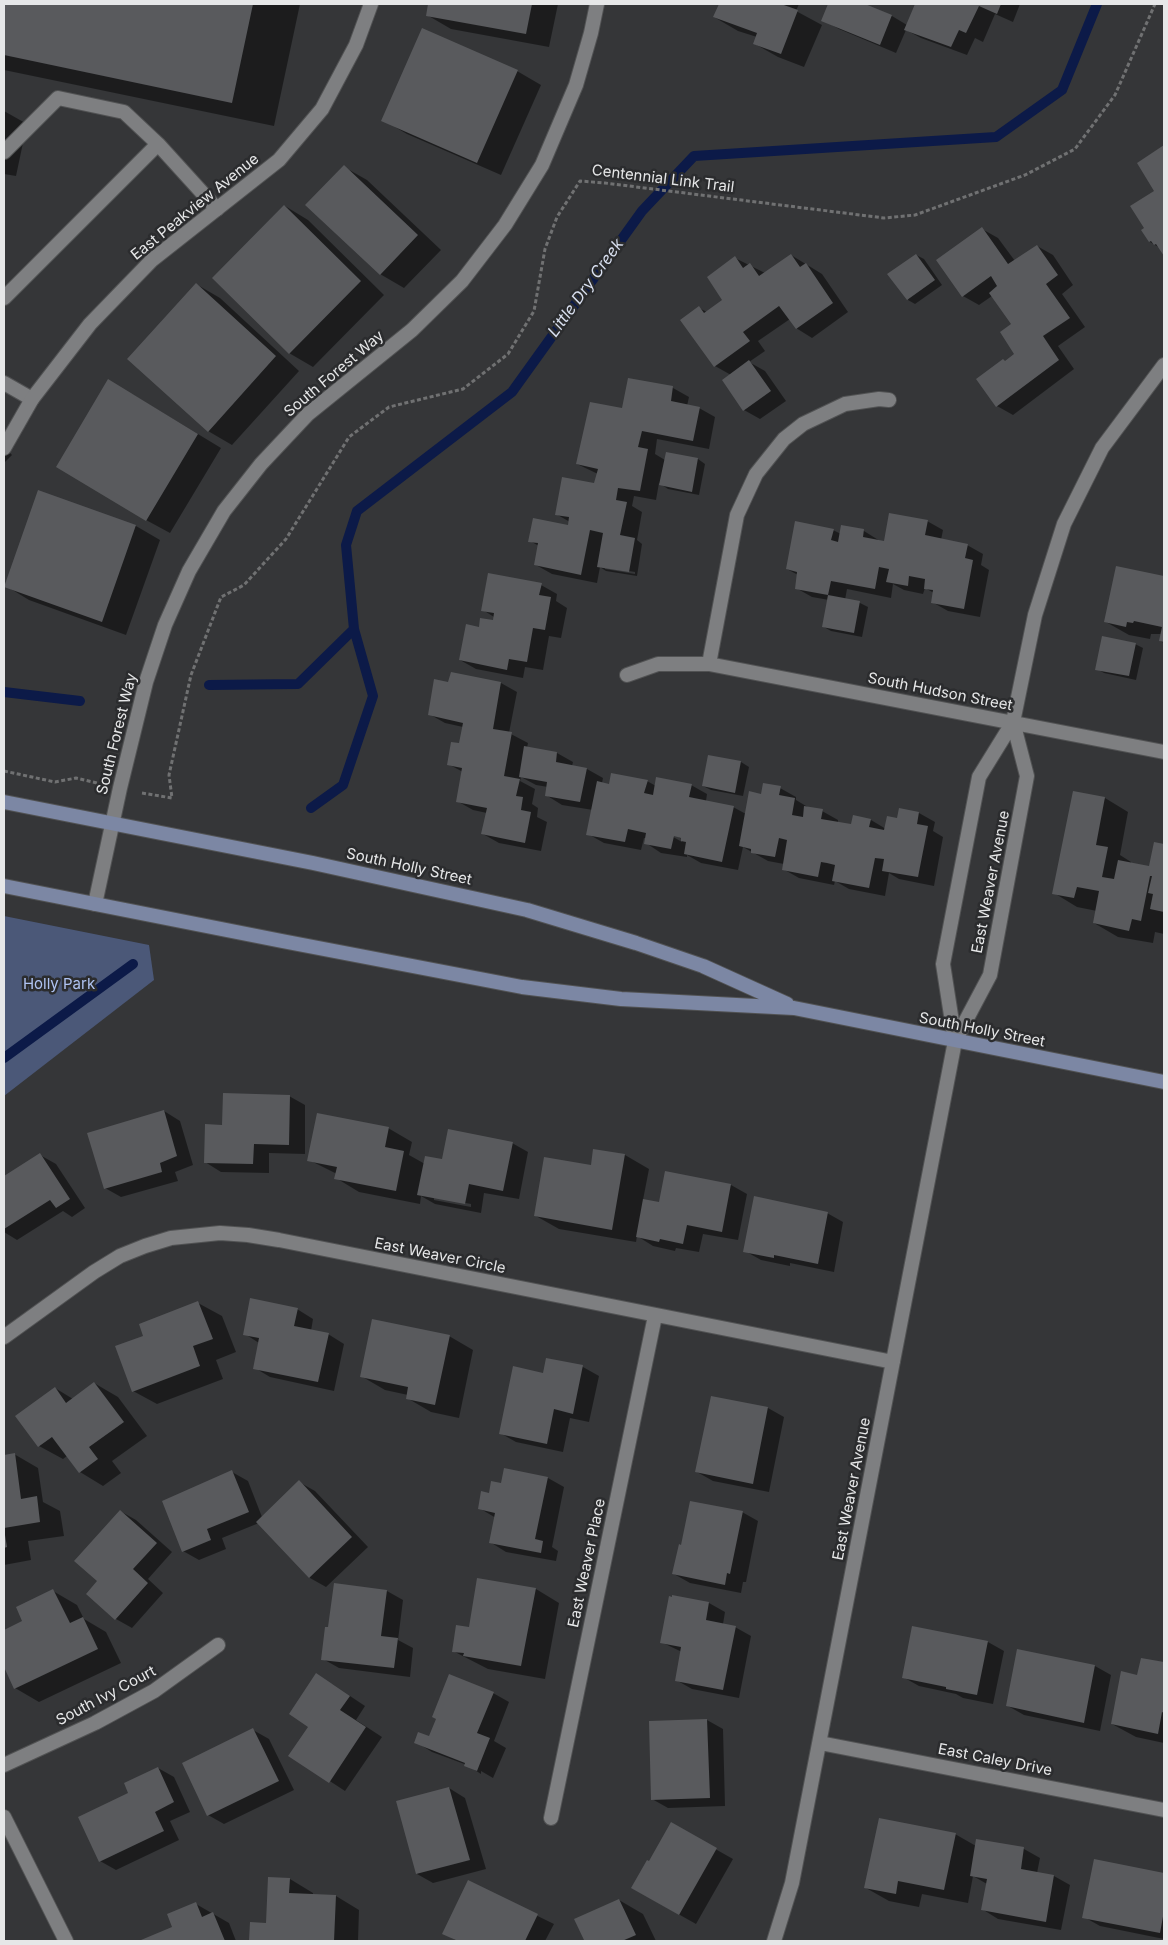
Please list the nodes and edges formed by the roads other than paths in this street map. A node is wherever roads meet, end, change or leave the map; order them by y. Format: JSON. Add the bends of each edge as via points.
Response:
{"nodes":[{"id":1,"x":371,"y":4,"type":"edge"},
{"id":2,"x":597,"y":4,"type":"edge"},
{"id":3,"x":158,"y":144,"type":"junction"},
{"id":4,"x":4,"y":152,"type":"edge"},
{"id":5,"x":217,"y":209,"type":"junction"},
{"id":6,"x":4,"y":298,"type":"edge"},
{"id":7,"x":1164,"y":365,"type":"edge"},
{"id":8,"x":4,"y":383,"type":"edge"},
{"id":9,"x":32,"y":399,"type":"junction"},
{"id":10,"x":889,"y":400,"type":"dead end"},
{"id":11,"x":4,"y":448,"type":"edge"},
{"id":12,"x":709,"y":664,"type":"junction"},
{"id":13,"x":627,"y":675,"type":"dead end"},
{"id":14,"x":1013,"y":722,"type":"junction"},
{"id":15,"x":1164,"y":752,"type":"edge"},
{"id":16,"x":4,"y":802,"type":"edge"},
{"id":17,"x":112,"y":823,"type":"junction"},
{"id":18,"x":4,"y":886,"type":"edge"},
{"id":19,"x":95,"y":904,"type":"junction"},
{"id":20,"x":794,"y":1008,"type":"junction"},
{"id":21,"x":956,"y":1041,"type":"junction"},
{"id":22,"x":1164,"y":1082,"type":"edge"},
{"id":23,"x":655,"y":1316,"type":"junction"},
{"id":24,"x":4,"y":1337,"type":"edge"},
{"id":25,"x":893,"y":1362,"type":"junction"},
{"id":26,"x":218,"y":1645,"type":"dead end"},
{"id":27,"x":820,"y":1743,"type":"junction"},
{"id":28,"x":4,"y":1765,"type":"edge"},
{"id":29,"x":1164,"y":1810,"type":"edge"},
{"id":30,"x":4,"y":1817,"type":"edge"},
{"id":31,"x":551,"y":1818,"type":"dead end"},
{"id":32,"x":66,"y":1941,"type":"edge"},
{"id":33,"x":774,"y":1941,"type":"edge"}],
"edges":[{"from":1,"to":5,"type":"street","name":"East Peakview Avenue","via":[[356,45],[322,109],[279,160]]},
{"from":2,"to":17,"type":"street","name":"South Forest Way","via":[[576,85],[542,165],[505,225],[462,281],[412,330],[308,414],[260,464],[224,511],[189,571],[165,625],[146,682]]},
{"from":3,"to":4,"type":"street","via":[[124,112],[58,98]]},
{"from":3,"to":5,"type":"street"},
{"from":3,"to":6,"type":"street"},
{"from":5,"to":9,"type":"street","name":"East Peakview Avenue","via":[[152,260],[97,317]]},
{"from":7,"to":14,"type":"street","name":"East Weaver Avenue","via":[[1102,448],[1064,524],[1035,615]]},
{"from":8,"to":9,"type":"street"},
{"from":9,"to":11,"type":"street","name":"East Peakview Avenue"},
{"from":10,"to":12,"type":"street","via":[[844,404],[803,424],[784,440],[756,474],[737,515]]},
{"from":12,"to":13,"type":"street","name":"South Hudson Street","via":[[658,664]]},
{"from":12,"to":14,"type":"street","name":"South Hudson Street"},
{"from":14,"to":15,"type":"street","name":"South Hudson Street"},
{"from":14,"to":21,"type":"street","name":"East Weaver Avenue","via":[[979,778],[944,964]]},
{"from":14,"to":21,"type":"street","name":"East Weaver Avenue","via":[[1028,776],[990,975]]},
{"from":16,"to":17,"type":"main road","name":"South Holly Street"},
{"from":17,"to":19,"type":"street","name":"South Forest Way"},
{"from":17,"to":20,"type":"main road","name":"South Holly Street","via":[[527,910],[703,966]]},
{"from":18,"to":19,"type":"main road","name":"South Holly Street"},
{"from":19,"to":20,"type":"main road","name":"South Holly Street","via":[[522,987],[621,999]]},
{"from":20,"to":21,"type":"main road","name":"South Holly Street"},
{"from":21,"to":22,"type":"main road","name":"South Holly Street"},
{"from":21,"to":25,"type":"street","name":"East Weaver Avenue"},
{"from":23,"to":24,"type":"street","name":"East Weaver Circle","via":[[279,1240],[220,1233],[171,1238],[120,1256]]},
{"from":23,"to":25,"type":"street","name":"East Weaver Circle"},
{"from":23,"to":31,"type":"street","name":"East Weaver Place"},
{"from":25,"to":27,"type":"street","name":"East Weaver Avenue"},
{"from":26,"to":28,"type":"street","name":"South Ivy Court","via":[[154,1691],[95,1723]]},
{"from":27,"to":29,"type":"street","name":"East Caley Drive"},
{"from":27,"to":33,"type":"street","name":"East Weaver Avenue","via":[[792,1884]]},
{"from":30,"to":32,"type":"street"}]}
